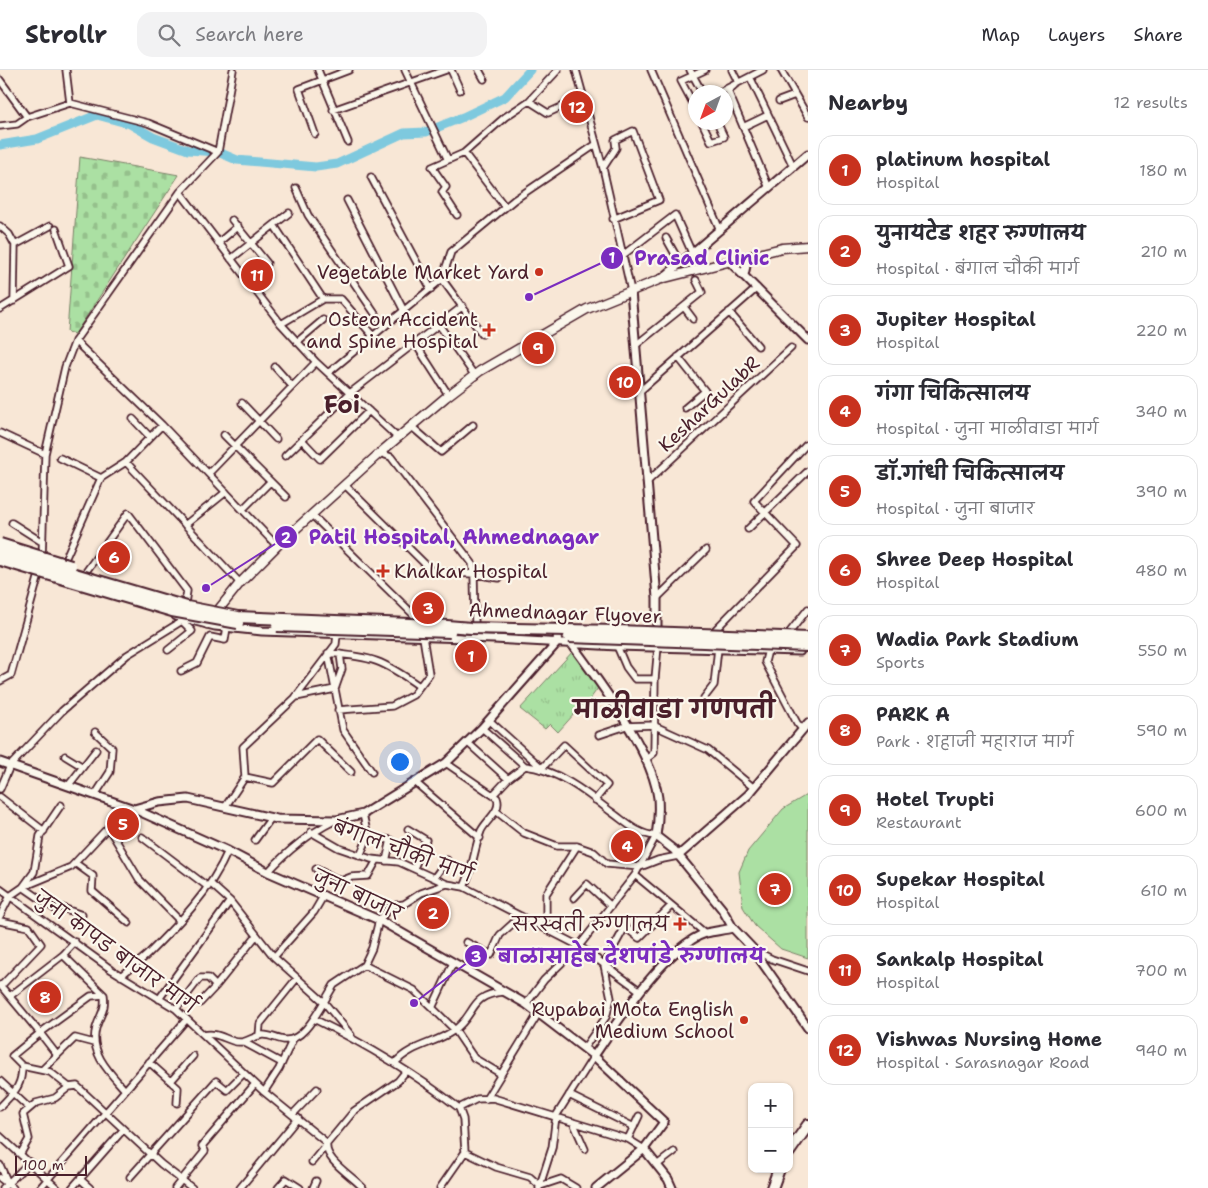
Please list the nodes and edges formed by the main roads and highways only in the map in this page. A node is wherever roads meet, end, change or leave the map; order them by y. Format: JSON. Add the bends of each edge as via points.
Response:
{"nodes":[{"id":1,"x":808,"y":246,"type":"edge"},
{"id":2,"x":0,"y":545,"type":"edge"},
{"id":3,"x":0,"y":552,"type":"edge"},
{"id":4,"x":0,"y":563,"type":"edge"},
{"id":5,"x":88,"y":580,"type":"junction"},
{"id":6,"x":202,"y":623,"type":"road end"},
{"id":7,"x":808,"y":638,"type":"edge"},
{"id":8,"x":808,"y":646,"type":"edge"},
{"id":9,"x":808,"y":1125,"type":"edge"},
{"id":10,"x":793,"y":1146,"type":"edge"},
{"id":11,"x":777,"y":1173,"type":"edge"},
{"id":12,"x":772,"y":1188,"type":"edge"}],
"edges":[{"from":1,"to":6,"type":"main road","via":[[782,248],[662,279],[631,291],[587,309],[475,376],[344,485],[277,546]]},
{"from":2,"to":5,"type":"highway","bridge":true,"via":[[84,571]]},
{"from":3,"to":5,"type":"highway","name":"Ahmednagar Flyover","bridge":true},
{"from":4,"to":5,"type":"highway","name":"Ahmednagar Flyover","bridge":true},
{"from":5,"to":7,"type":"highway","name":"Ahmednagar Flyover","bridge":true,"via":[[187,607],[238,617]]},
{"from":5,"to":8,"type":"highway","name":"Ahmednagar Flyover","bridge":true,"via":[[197,617],[254,625]]},
{"from":9,"to":10,"type":"highway"},
{"from":11,"to":12,"type":"highway"}]}
